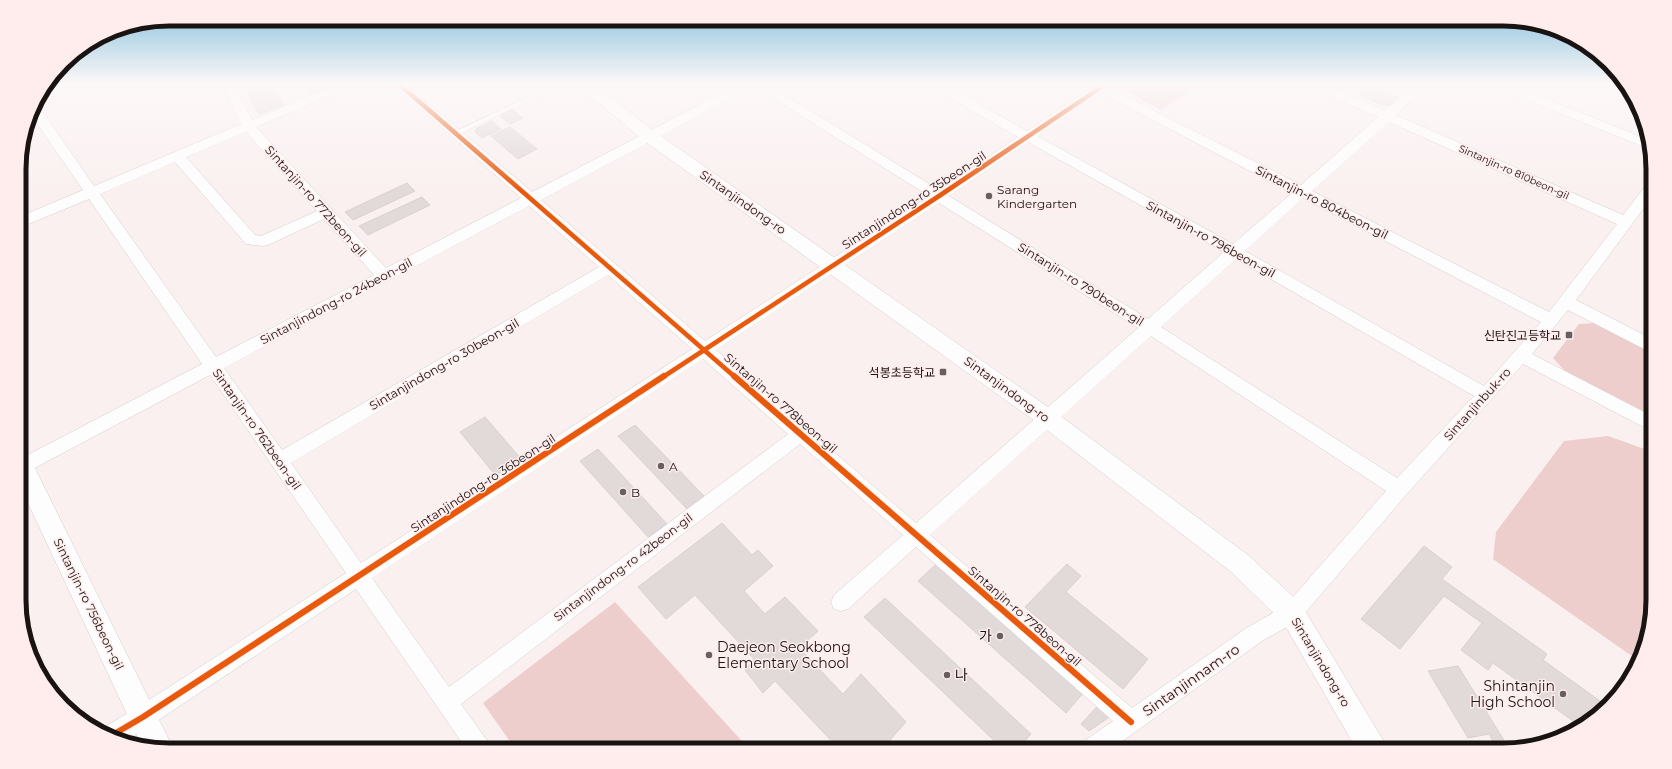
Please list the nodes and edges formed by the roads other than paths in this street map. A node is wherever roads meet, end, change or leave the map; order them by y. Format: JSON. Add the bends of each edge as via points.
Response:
{"nodes":[{"id":1,"x":41,"y":120,"type":"edge"},
{"id":2,"x":245,"y":120,"type":"edge"},
{"id":3,"x":262,"y":120,"type":"edge"},
{"id":4,"x":441,"y":120,"type":"edge"},
{"id":5,"x":484,"y":120,"type":"edge"},
{"id":6,"x":629,"y":120,"type":"edge"},
{"id":7,"x":680,"y":120,"type":"edge"},
{"id":8,"x":817,"y":120,"type":"edge"},
{"id":9,"x":999,"y":120,"type":"edge"},
{"id":10,"x":1050,"y":120,"type":"edge"},
{"id":11,"x":1165,"y":120,"type":"edge"},
{"id":12,"x":1383,"y":120,"type":"edge"},
{"id":13,"x":1396,"y":120,"type":"edge"},
{"id":14,"x":1587,"y":120,"type":"edge"},
{"id":15,"x":248,"y":126,"type":"junction"},
{"id":16,"x":456,"y":133,"type":"junction"},
{"id":17,"x":649,"y":136,"type":"junction"},
{"id":18,"x":1028,"y":136,"type":"junction"},
{"id":19,"x":1643,"y":143,"type":"edge"},
{"id":20,"x":177,"y":156,"type":"junction"},
{"id":21,"x":92,"y":192,"type":"junction"},
{"id":22,"x":1302,"y":192,"type":"junction"},
{"id":23,"x":1646,"y":195,"type":"edge"},
{"id":24,"x":939,"y":196,"type":"junction"},
{"id":25,"x":531,"y":198,"type":"junction"},
{"id":26,"x":326,"y":212,"type":"junction"},
{"id":27,"x":26,"y":220,"type":"edge"},
{"id":28,"x":1626,"y":222,"type":"junction"},
{"id":29,"x":1235,"y":252,"type":"junction"},
{"id":30,"x":833,"y":265,"type":"junction"},
{"id":31,"x":610,"y":267,"type":"junction"},
{"id":32,"x":384,"y":276,"type":"junction"},
{"id":33,"x":1566,"y":302,"type":"junction"},
{"id":34,"x":1552,"y":320,"type":"junction"},
{"id":35,"x":1149,"y":327,"type":"junction"},
{"id":36,"x":1646,"y":343,"type":"edge"},
{"id":37,"x":704,"y":350,"type":"junction"},
{"id":38,"x":1520,"y":355,"type":"junction"},
{"id":39,"x":213,"y":366,"type":"junction"},
{"id":40,"x":1486,"y":395,"type":"junction"},
{"id":41,"x":1048,"y":418,"type":"junction"},
{"id":42,"x":1646,"y":422,"type":"edge"},
{"id":43,"x":800,"y":434,"type":"junction"},
{"id":44,"x":26,"y":460,"type":"edge"},
{"id":45,"x":279,"y":461,"type":"junction"},
{"id":46,"x":26,"y":473,"type":"edge"},
{"id":47,"x":1399,"y":489,"type":"junction"},
{"id":48,"x":916,"y":534,"type":"junction"},
{"id":49,"x":359,"y":576,"type":"junction"},
{"id":50,"x":841,"y":602,"type":"dead end"},
{"id":51,"x":1292,"y":612,"type":"junction"},
{"id":52,"x":446,"y":701,"type":"junction"},
{"id":53,"x":143,"y":717,"type":"junction"},
{"id":54,"x":1131,"y":722,"type":"junction"},
{"id":55,"x":116,"y":732,"type":"edge"},
{"id":56,"x":155,"y":742,"type":"edge"},
{"id":57,"x":475,"y":743,"type":"edge"},
{"id":58,"x":1101,"y":743,"type":"edge"},
{"id":59,"x":1369,"y":743,"type":"edge"}],
"edges":[{"from":1,"to":21,"type":"street","name":"Sintanjin-ro 762beon-gil"},
{"from":2,"to":15,"type":"street","name":"Sintanjin-ro 772beon-gil"},
{"from":3,"to":15,"type":"street"},
{"from":4,"to":16,"type":"street","name":"Sintanjin-ro 778beon-gil"},
{"from":5,"to":16,"type":"lane"},
{"from":6,"to":17,"type":"main road","name":"Sintanjindong-ro"},
{"from":7,"to":17,"type":"street","name":"Sintanjindong-ro 24beon-gil"},
{"from":8,"to":24,"type":"street","name":"Sintanjin-ro 790beon-gil"},
{"from":9,"to":18,"type":"street","name":"Sintanjin-ro 796beon-gil"},
{"from":10,"to":18,"type":"street","name":"Sintanjindong-ro 35beon-gil"},
{"from":11,"to":22,"type":"street","name":"Sintanjin-ro 804beon-gil"},
{"from":12,"to":22,"type":"street"},
{"from":13,"to":28,"type":"street","name":"Sintanjin-ro 810beon-gil"},
{"from":14,"to":19,"type":"street"},
{"from":15,"to":20,"type":"street"},
{"from":15,"to":26,"type":"street","name":"Sintanjin-ro 772beon-gil"},
{"from":16,"to":25,"type":"street","name":"Sintanjin-ro 778beon-gil"},
{"from":17,"to":25,"type":"street","name":"Sintanjindong-ro 24beon-gil"},
{"from":17,"to":30,"type":"main road","name":"Sintanjindong-ro"},
{"from":18,"to":24,"type":"street","name":"Sintanjindong-ro 35beon-gil"},
{"from":18,"to":29,"type":"street","name":"Sintanjin-ro 796beon-gil"},
{"from":20,"to":21,"type":"street"},
{"from":20,"to":26,"type":"street","via":[[251,240],[263,241]]},
{"from":21,"to":27,"type":"street"},
{"from":21,"to":39,"type":"street","name":"Sintanjin-ro 762beon-gil"},
{"from":22,"to":29,"type":"street"},
{"from":22,"to":34,"type":"street","name":"Sintanjin-ro 804beon-gil"},
{"from":23,"to":28,"type":"street","name":"Sintanjinbuk-ro"},
{"from":24,"to":30,"type":"street","name":"Sintanjindong-ro 35beon-gil"},
{"from":24,"to":35,"type":"street","name":"Sintanjin-ro 790beon-gil"},
{"from":25,"to":31,"type":"street","name":"Sintanjin-ro 778beon-gil"},
{"from":25,"to":32,"type":"street","name":"Sintanjindong-ro 24beon-gil"},
{"from":26,"to":32,"type":"street","name":"Sintanjin-ro 772beon-gil"},
{"from":28,"to":33,"type":"street","name":"Sintanjinbuk-ro"},
{"from":29,"to":35,"type":"street"},
{"from":29,"to":40,"type":"street","name":"Sintanjin-ro 796beon-gil"},
{"from":30,"to":37,"type":"street","name":"Sintanjindong-ro 36beon-gil"},
{"from":30,"to":41,"type":"main road","name":"Sintanjindong-ro"},
{"from":31,"to":37,"type":"street","name":"Sintanjin-ro 778beon-gil"},
{"from":31,"to":45,"type":"street","name":"Sintanjindong-ro 30beon-gil"},
{"from":32,"to":39,"type":"street","name":"Sintanjindong-ro 24beon-gil"},
{"from":33,"to":34,"type":"street","name":"Sintanjinbuk-ro"},
{"from":33,"to":36,"type":"street"},
{"from":34,"to":38,"type":"street","name":"Sintanjinbuk-ro"},
{"from":35,"to":41,"type":"street"},
{"from":35,"to":47,"type":"street","name":"Sintanjin-ro 790beon-gil"},
{"from":37,"to":43,"type":"street","name":"Sintanjin-ro 778beon-gil"},
{"from":37,"to":49,"type":"street","name":"Sintanjindong-ro 36beon-gil"},
{"from":38,"to":40,"type":"street","name":"Sintanjinbuk-ro"},
{"from":38,"to":42,"type":"street"},
{"from":39,"to":44,"type":"street","name":"Sintanjindong-ro 24beon-gil"},
{"from":39,"to":45,"type":"street","name":"Sintanjin-ro 762beon-gil"},
{"from":40,"to":47,"type":"street","name":"Sintanjinbuk-ro"},
{"from":41,"to":48,"type":"street"},
{"from":41,"to":51,"type":"main road","name":"Sintanjindong-ro","via":[[1239,563]]},
{"from":43,"to":48,"type":"street","name":"Sintanjin-ro 778beon-gil"},
{"from":43,"to":52,"type":"street","name":"Sintanjindong-ro 42beon-gil"},
{"from":45,"to":49,"type":"street","name":"Sintanjin-ro 762beon-gil"},
{"from":46,"to":53,"type":"main road","name":"Sintanjin-ro 756beon-gil"},
{"from":47,"to":51,"type":"street","name":"Sintanjinbuk-ro"},
{"from":48,"to":50,"type":"street"},
{"from":48,"to":54,"type":"street","name":"Sintanjin-ro 778beon-gil"},
{"from":49,"to":52,"type":"street","name":"Sintanjin-ro 762beon-gil"},
{"from":49,"to":53,"type":"street","name":"Sintanjindong-ro 36beon-gil"},
{"from":51,"to":54,"type":"street","name":"Sintanjinnam-ro","via":[[1255,634]]},
{"from":51,"to":59,"type":"main road","name":"Sintanjindong-ro"},
{"from":52,"to":57,"type":"street","name":"Sintanjin-ro 762beon-gil"},
{"from":53,"to":55,"type":"street","name":"Sintanjindong-ro 36beon-gil"},
{"from":53,"to":56,"type":"main road","name":"Sintanjin-ro 756beon-gil"},
{"from":54,"to":58,"type":"street","name":"Sintanjinnam-ro"}]}
